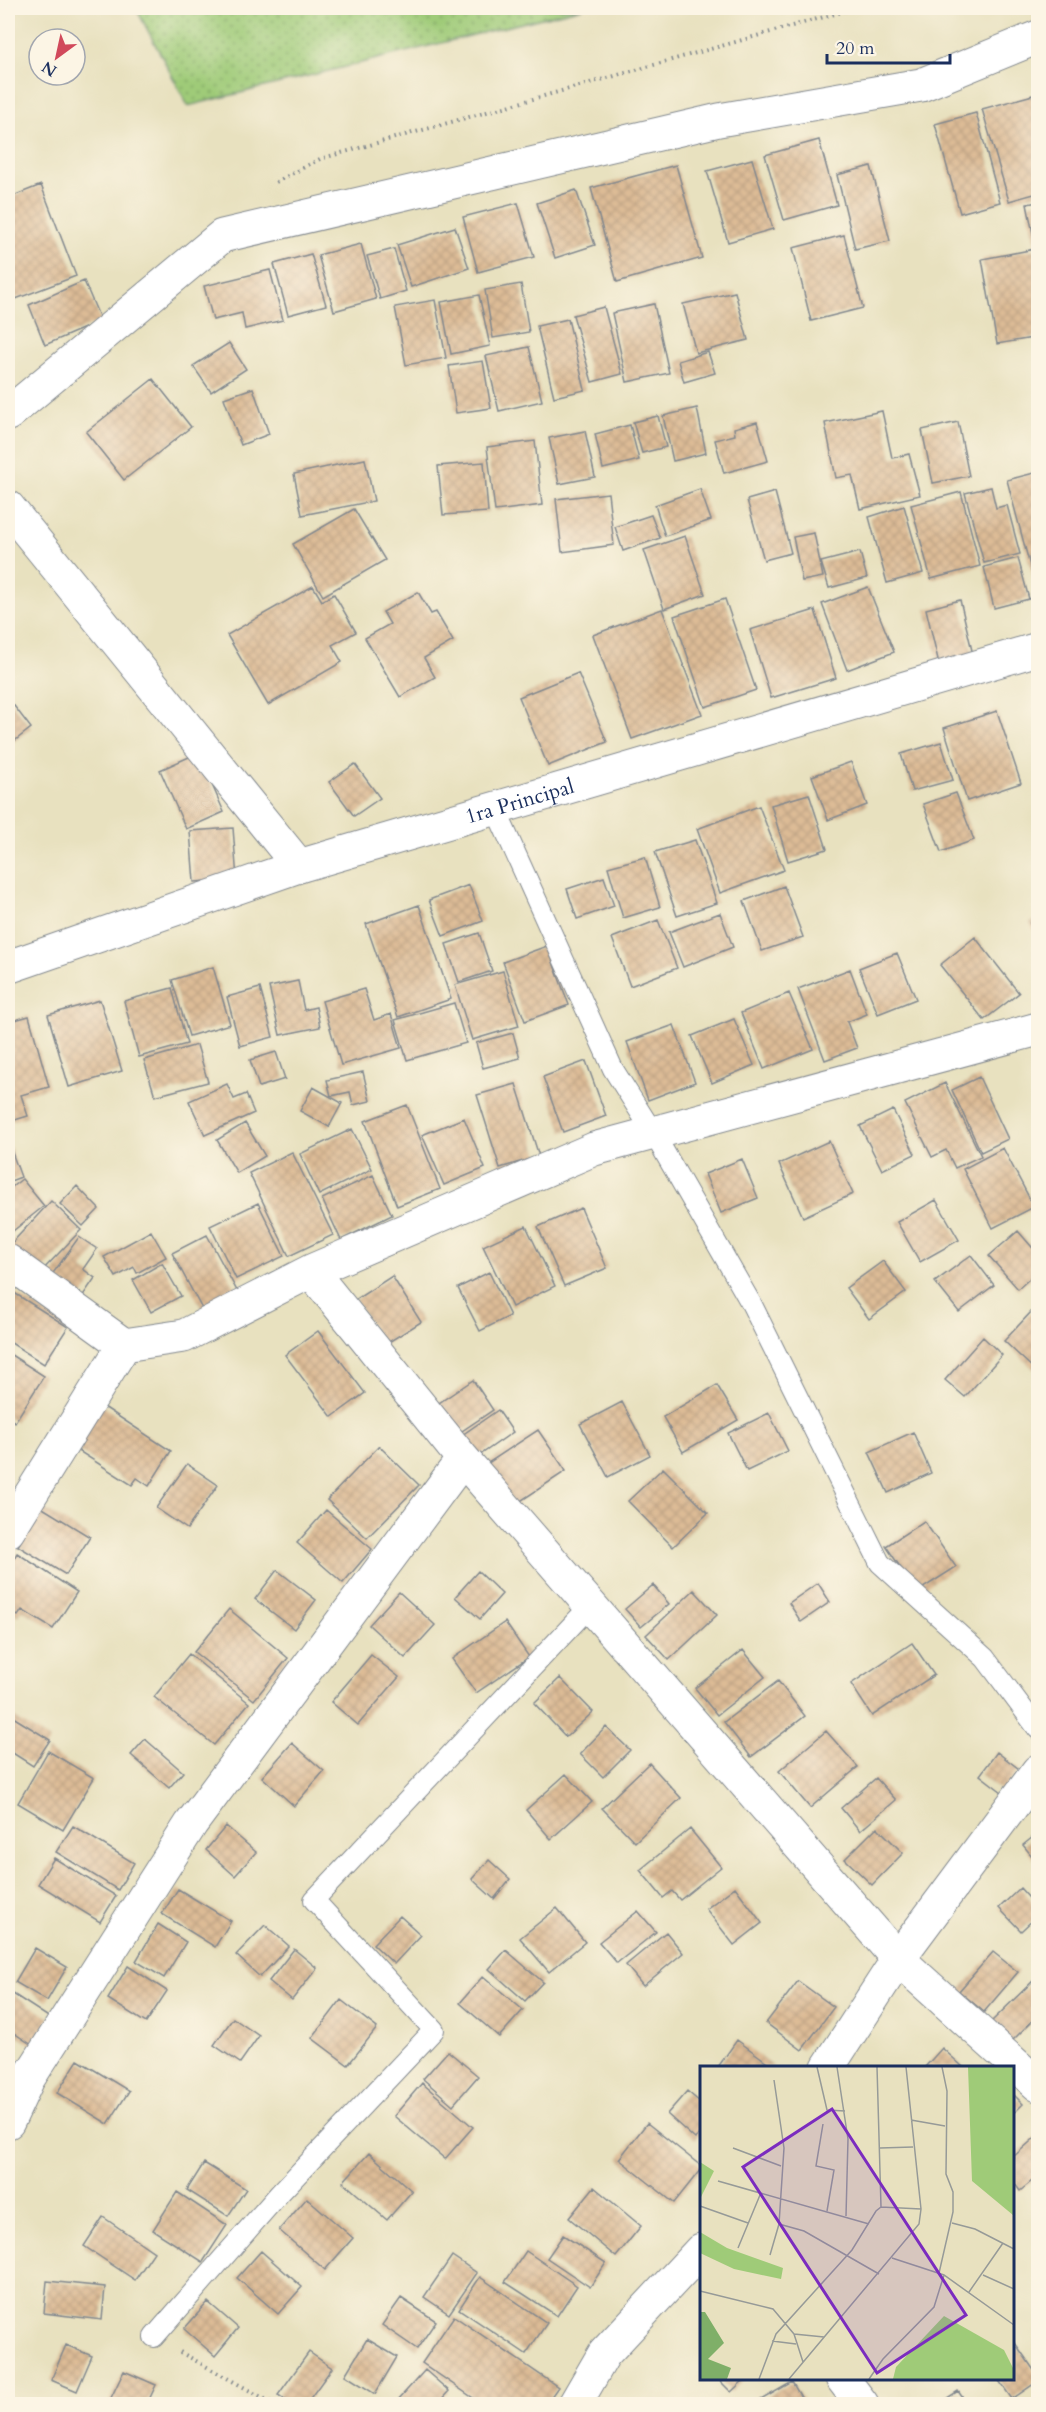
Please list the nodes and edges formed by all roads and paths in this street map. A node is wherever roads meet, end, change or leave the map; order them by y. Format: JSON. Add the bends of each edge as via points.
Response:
{"nodes":[{"id":1,"x":856,"y":8,"type":"edge"},
{"id":2,"x":1038,"y":37,"type":"edge"},
{"id":3,"x":273,"y":184,"type":"dead end"},
{"id":4,"x":8,"y":414,"type":"edge"},
{"id":5,"x":8,"y":507,"type":"edge"},
{"id":6,"x":1038,"y":649,"type":"edge"},
{"id":7,"x":495,"y":808,"type":"junction"},
{"id":8,"x":299,"y":866,"type":"junction"},
{"id":9,"x":8,"y":967,"type":"edge"},
{"id":10,"x":1038,"y":1029,"type":"edge"},
{"id":11,"x":654,"y":1134,"type":"junction"},
{"id":12,"x":8,"y":1261,"type":"edge"},
{"id":13,"x":311,"y":1271,"type":"junction"},
{"id":14,"x":124,"y":1345,"type":"junction"},
{"id":15,"x":463,"y":1459,"type":"junction"},
{"id":16,"x":8,"y":1531,"type":"edge"},
{"id":17,"x":591,"y":1605,"type":"junction"},
{"id":18,"x":1038,"y":1730,"type":"edge"},
{"id":19,"x":1038,"y":1771,"type":"edge"},
{"id":20,"x":898,"y":1959,"type":"junction"},
{"id":21,"x":829,"y":2066,"type":"edge"},
{"id":22,"x":1038,"y":2085,"type":"edge"},
{"id":23,"x":8,"y":2122,"type":"edge"},
{"id":24,"x":700,"y":2251,"type":"edge"},
{"id":25,"x":154,"y":2337,"type":"joint"},
{"id":26,"x":843,"y":2379,"type":"edge"},
{"id":27,"x":274,"y":2404,"type":"edge"},
{"id":28,"x":575,"y":2404,"type":"edge"},
{"id":29,"x":862,"y":2404,"type":"edge"}],
"edges":[{"from":1,"to":3,"type":"path","via":[[320,159]]},
{"from":2,"to":4,"type":"street","via":[[921,85],[719,120],[222,236]]},
{"from":5,"to":8,"type":"street"},
{"from":6,"to":7,"type":"street","name":"1ra Principal"},
{"from":7,"to":8,"type":"street","name":"1ra Principal"},
{"from":7,"to":11,"type":"lane","via":[[613,1069]]},
{"from":8,"to":9,"type":"street","name":"1ra Principal"},
{"from":10,"to":11,"type":"street"},
{"from":11,"to":13,"type":"street","via":[[594,1149]]},
{"from":11,"to":18,"type":"lane","via":[[752,1305],[880,1563],[985,1658]]},
{"from":12,"to":14,"type":"street"},
{"from":13,"to":14,"type":"street","via":[[184,1336]]},
{"from":13,"to":15,"type":"street"},
{"from":14,"to":16,"type":"street"},
{"from":15,"to":17,"type":"street"},
{"from":15,"to":23,"type":"street","via":[[191,1824],[28,2079]]},
{"from":17,"to":20,"type":"street"},
{"from":17,"to":25,"type":"lane","via":[[314,1900],[434,2030],[279,2194]]},
{"from":19,"to":20,"type":"street"},
{"from":20,"to":21,"type":"street"},
{"from":20,"to":22,"type":"street"},
{"from":24,"to":28,"type":"street","via":[[604,2354]]},
{"from":25,"to":27,"type":"path"},
{"from":26,"to":29,"type":"street"}]}
